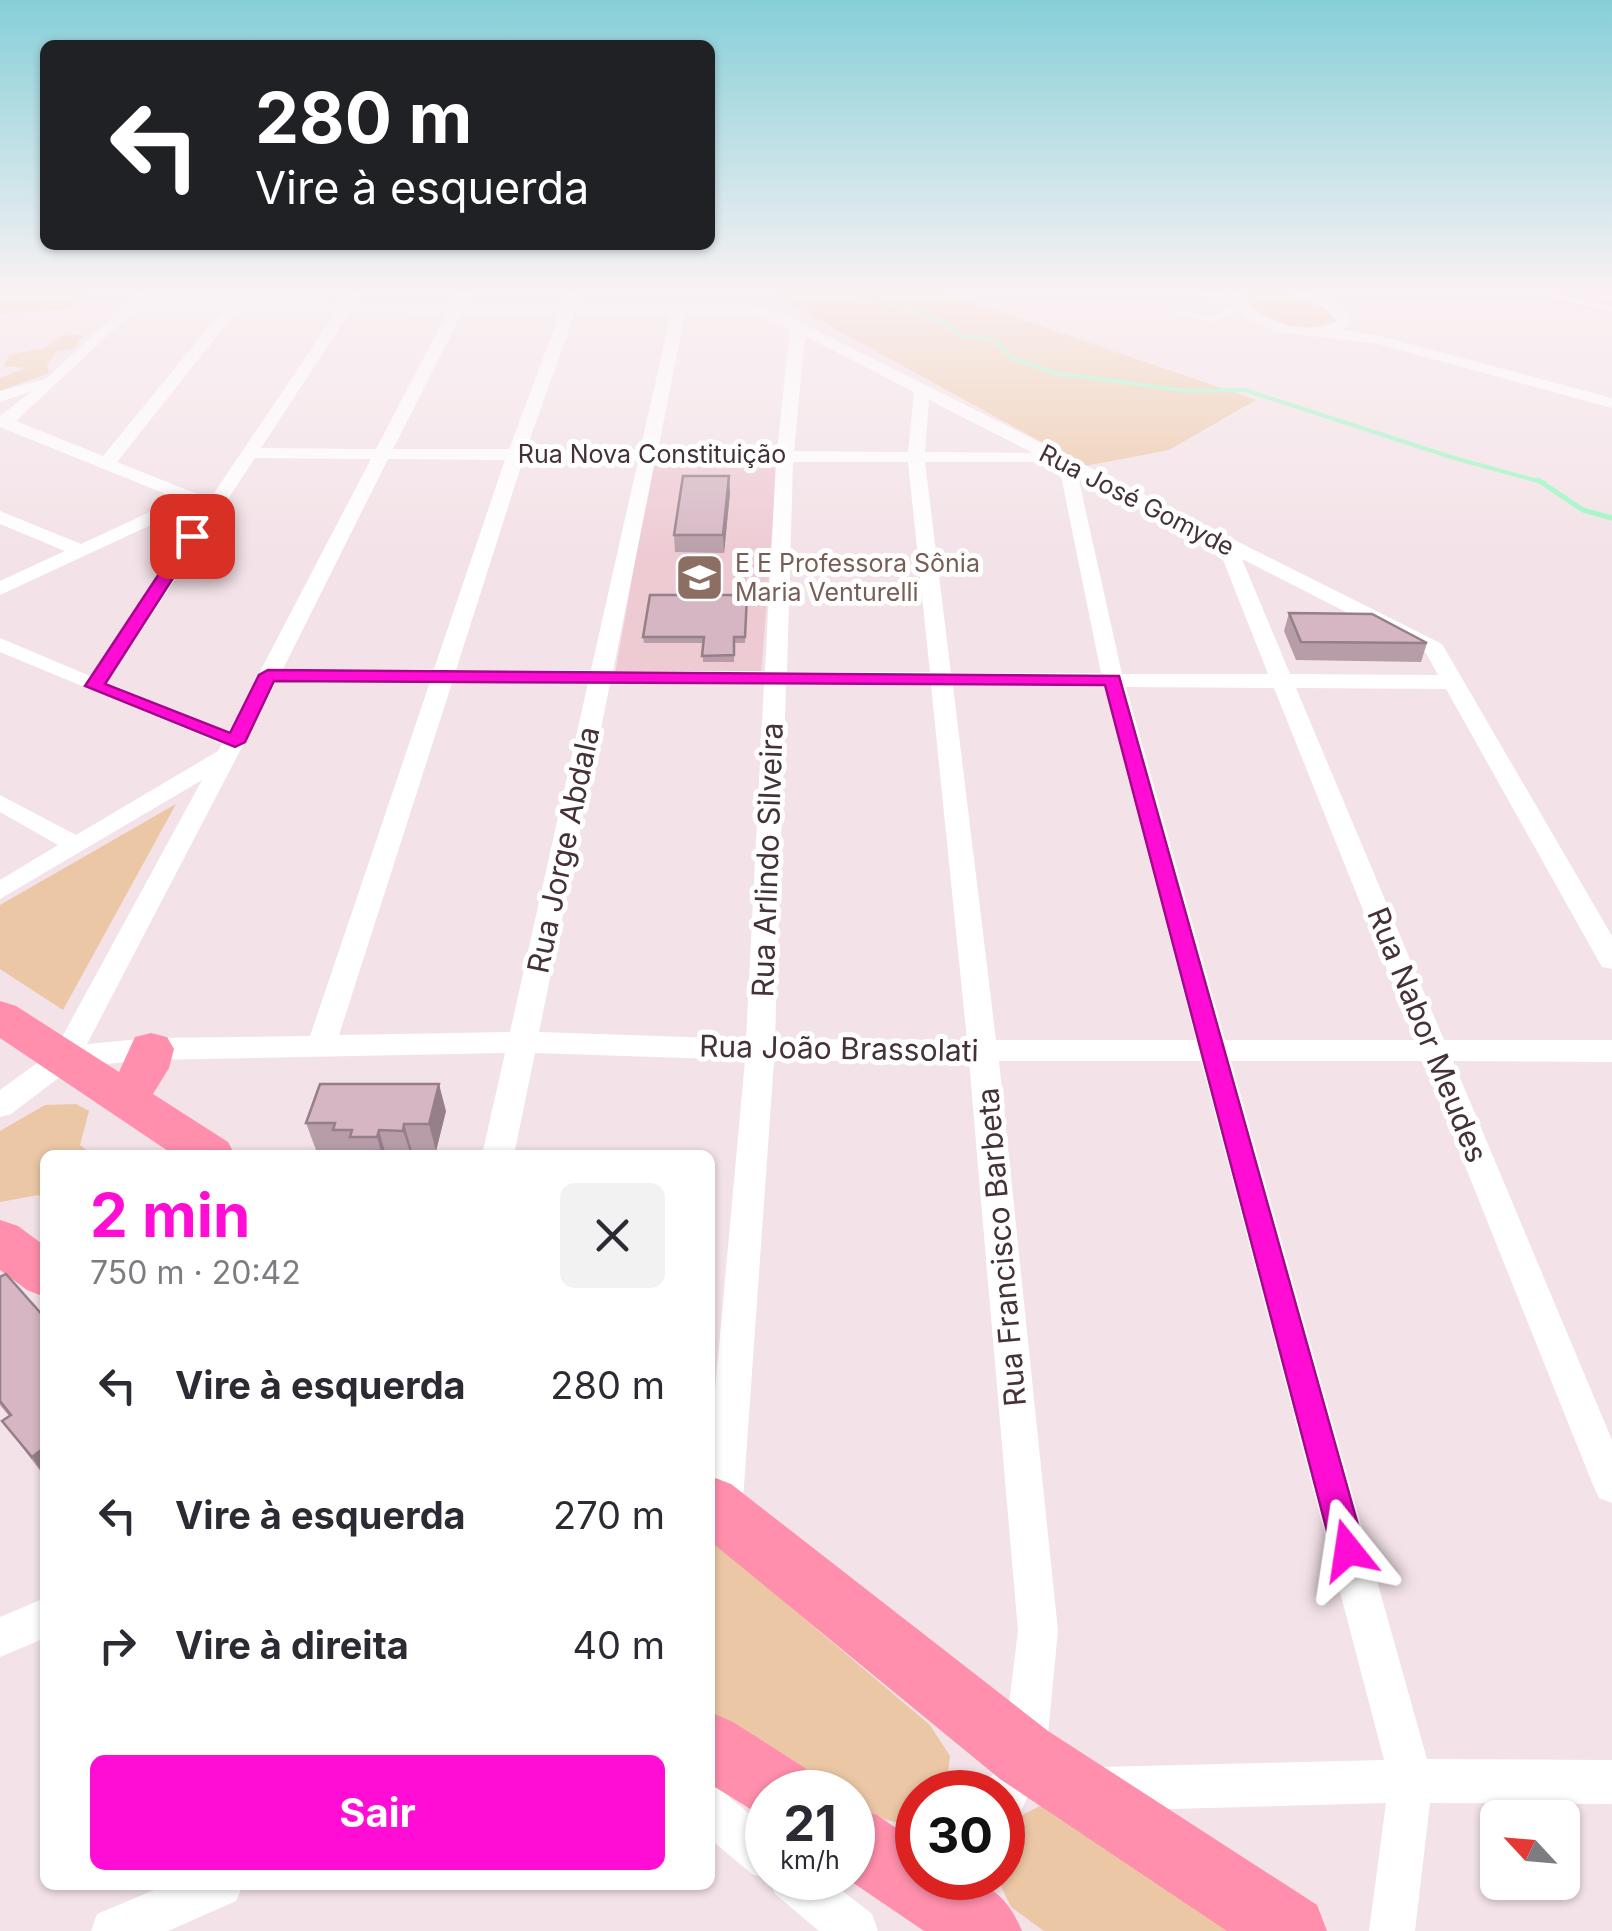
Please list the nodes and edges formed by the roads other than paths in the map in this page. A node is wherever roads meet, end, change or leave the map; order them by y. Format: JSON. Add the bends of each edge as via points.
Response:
{"nodes":[{"id":1,"x":46,"y":380,"type":"edge"},
{"id":2,"x":54,"y":380,"type":"edge"},
{"id":3,"x":173,"y":380,"type":"edge"},
{"id":4,"x":298,"y":380,"type":"edge"},
{"id":5,"x":419,"y":380,"type":"edge"},
{"id":6,"x":543,"y":380,"type":"edge"},
{"id":7,"x":664,"y":380,"type":"edge"},
{"id":8,"x":793,"y":380,"type":"edge"},
{"id":9,"x":903,"y":380,"type":"edge"},
{"id":10,"x":1527,"y":380,"type":"edge"},
{"id":11,"x":1583,"y":380,"type":"edge"},
{"id":12,"x":1612,"y":388,"type":"edge"},
{"id":13,"x":922,"y":390,"type":"junction"},
{"id":14,"x":0,"y":397,"type":"edge"},
{"id":15,"x":1612,"y":403,"type":"edge"},
{"id":16,"x":2,"y":422,"type":"edge"},
{"id":17,"x":250,"y":452,"type":"junction"},
{"id":18,"x":380,"y":453,"type":"junction"},
{"id":19,"x":516,"y":454,"type":"junction"},
{"id":20,"x":648,"y":454,"type":"junction"},
{"id":21,"x":785,"y":455,"type":"junction"},
{"id":22,"x":916,"y":456,"type":"junction"},
{"id":23,"x":106,"y":464,"type":"junction"},
{"id":24,"x":1065,"y":471,"type":"junction"},
{"id":25,"x":1106,"y":484,"type":"junction"},
{"id":26,"x":202,"y":502,"type":"junction"},
{"id":27,"x":0,"y":516,"type":"edge"},
{"id":28,"x":1227,"y":547,"type":"junction"},
{"id":29,"x":81,"y":551,"type":"junction"},
{"id":30,"x":1287,"y":577,"type":"junction"},
{"id":31,"x":1242,"y":586,"type":"junction"},
{"id":32,"x":0,"y":589,"type":"edge"},
{"id":33,"x":0,"y":644,"type":"edge"},
{"id":34,"x":268,"y":675,"type":"junction"},
{"id":35,"x":442,"y":676,"type":"junction"},
{"id":36,"x":600,"y":677,"type":"junction"},
{"id":37,"x":776,"y":678,"type":"junction"},
{"id":38,"x":939,"y":679,"type":"junction"},
{"id":39,"x":1113,"y":680,"type":"junction"},
{"id":40,"x":1282,"y":681,"type":"junction"},
{"id":41,"x":1450,"y":682,"type":"junction"},
{"id":42,"x":94,"y":686,"type":"junction"},
{"id":43,"x":231,"y":748,"type":"junction"},
{"id":44,"x":0,"y":802,"type":"edge"},
{"id":45,"x":76,"y":845,"type":"junction"},
{"id":46,"x":0,"y":890,"type":"edge"},
{"id":47,"x":1612,"y":960,"type":"edge"},
{"id":48,"x":0,"y":1017,"type":"edge"},
{"id":49,"x":523,"y":1042,"type":"junction"},
{"id":50,"x":320,"y":1048,"type":"junction"},
{"id":51,"x":151,"y":1049,"type":"junction"},
{"id":52,"x":760,"y":1050,"type":"junction"},
{"id":53,"x":1213,"y":1050,"type":"junction"},
{"id":54,"x":983,"y":1051,"type":"junction"},
{"id":55,"x":1434,"y":1051,"type":"junction"},
{"id":56,"x":1612,"y":1051,"type":"edge"},
{"id":57,"x":66,"y":1058,"type":"junction"},
{"id":58,"x":126,"y":1098,"type":"junction"},
{"id":59,"x":0,"y":1106,"type":"edge"},
{"id":60,"x":204,"y":1150,"type":"edge"},
{"id":61,"x":499,"y":1150,"type":"edge"},
{"id":62,"x":0,"y":1240,"type":"edge"},
{"id":63,"x":40,"y":1271,"type":"edge"},
{"id":64,"x":1612,"y":1485,"type":"edge"},
{"id":65,"x":717,"y":1509,"type":"edge"},
{"id":66,"x":40,"y":1620,"type":"edge"},
{"id":67,"x":0,"y":1638,"type":"edge"},
{"id":68,"x":715,"y":1748,"type":"edge"},
{"id":69,"x":748,"y":1770,"type":"edge"},
{"id":70,"x":1411,"y":1780,"type":"junction"},
{"id":71,"x":1034,"y":1782,"type":"edge"},
{"id":72,"x":1612,"y":1782,"type":"edge"},
{"id":73,"x":715,"y":1814,"type":"edge"},
{"id":74,"x":745,"y":1839,"type":"edge"},
{"id":75,"x":875,"y":1856,"type":"edge"},
{"id":76,"x":208,"y":1890,"type":"edge"},
{"id":77,"x":818,"y":1900,"type":"edge"},
{"id":78,"x":958,"y":1912,"type":"edge"},
{"id":79,"x":114,"y":1931,"type":"edge"},
{"id":80,"x":856,"y":1931,"type":"edge"},
{"id":81,"x":1291,"y":1931,"type":"edge"},
{"id":82,"x":1392,"y":1931,"type":"edge"}],
"edges":[{"from":1,"to":14,"type":"street"},
{"from":2,"to":16,"type":"street"},
{"from":3,"to":23,"type":"street"},
{"from":4,"to":17,"type":"street"},
{"from":5,"to":18,"type":"street"},
{"from":6,"to":19,"type":"street"},
{"from":7,"to":20,"type":"street","name":"Rua Jorge Abdala"},
{"from":8,"to":21,"type":"street","name":"Rua Arlindo Silveira"},
{"from":9,"to":13,"type":"street","name":"Rua José Gomyde"},
{"from":10,"to":15,"type":"street"},
{"from":11,"to":12,"type":"street"},
{"from":13,"to":22,"type":"street","name":"Rua Francisco Barbeta"},
{"from":13,"to":24,"type":"street","name":"Rua José Gomyde"},
{"from":16,"to":23,"type":"street"},
{"from":17,"to":18,"type":"street","name":"Rua Nova Constituição"},
{"from":17,"to":26,"type":"street"},
{"from":18,"to":19,"type":"street","name":"Rua Nova Constituição"},
{"from":18,"to":34,"type":"street"},
{"from":19,"to":20,"type":"street","name":"Rua Nova Constituição"},
{"from":19,"to":35,"type":"street"},
{"from":20,"to":21,"type":"street","name":"Rua Nova Constituição"},
{"from":20,"to":36,"type":"street","name":"Rua Jorge Abdala"},
{"from":21,"to":22,"type":"street","name":"Rua Nova Constituição"},
{"from":21,"to":37,"type":"street","name":"Rua Arlindo Silveira"},
{"from":22,"to":24,"type":"street","name":"Rua Nova Constituição"},
{"from":22,"to":38,"type":"street","name":"Rua Francisco Barbeta"},
{"from":23,"to":26,"type":"street"},
{"from":24,"to":25,"type":"street"},
{"from":24,"to":25,"type":"street","name":"Rua José Gomyde"},
{"from":24,"to":39,"type":"street"},
{"from":25,"to":28,"type":"street","name":"Rua José Gomyde"},
{"from":26,"to":29,"type":"street"},
{"from":26,"to":42,"type":"street"},
{"from":27,"to":29,"type":"street"},
{"from":28,"to":30,"type":"street","name":"Rua José Gomyde"},
{"from":28,"to":31,"type":"street","name":"Rua Nabor Meudes"},
{"from":29,"to":32,"type":"street"},
{"from":30,"to":31,"type":"street"},
{"from":30,"to":41,"type":"street","name":"Rua José Gomyde","via":[[1434,649]]},
{"from":31,"to":40,"type":"street","name":"Rua Nabor Meudes"},
{"from":33,"to":42,"type":"street"},
{"from":34,"to":35,"type":"street"},
{"from":34,"to":43,"type":"street"},
{"from":35,"to":36,"type":"street"},
{"from":35,"to":50,"type":"street"},
{"from":36,"to":37,"type":"street"},
{"from":36,"to":49,"type":"street","name":"Rua Jorge Abdala"},
{"from":37,"to":38,"type":"street"},
{"from":37,"to":52,"type":"street","name":"Rua Arlindo Silveira"},
{"from":38,"to":39,"type":"street"},
{"from":38,"to":54,"type":"street","name":"Rua Francisco Barbeta"},
{"from":39,"to":40,"type":"street"},
{"from":39,"to":53,"type":"street"},
{"from":40,"to":41,"type":"street"},
{"from":40,"to":55,"type":"street","name":"Rua Nabor Meudes"},
{"from":41,"to":47,"type":"street"},
{"from":42,"to":43,"type":"street"},
{"from":43,"to":45,"type":"street"},
{"from":43,"to":57,"type":"street"},
{"from":44,"to":45,"type":"street"},
{"from":45,"to":46,"type":"street"},
{"from":48,"to":57,"type":"main road"},
{"from":49,"to":50,"type":"street","name":"Rua João Brassolati"},
{"from":49,"to":52,"type":"street","name":"Rua João Brassolati"},
{"from":49,"to":61,"type":"street","name":"Rua Jorge Abdala"},
{"from":50,"to":51,"type":"street","name":"Rua João Brassolati"},
{"from":51,"to":57,"type":"street","name":"Rua João Brassolati"},
{"from":51,"to":58,"type":"main road"},
{"from":52,"to":54,"type":"street","name":"Rua João Brassolati"},
{"from":52,"to":65,"type":"street","name":"Rua Arlindo Silveira"},
{"from":53,"to":54,"type":"street","name":"Rua João Brassolati"},
{"from":53,"to":55,"type":"street","name":"Rua João Brassolati"},
{"from":53,"to":70,"type":"street"},
{"from":54,"to":71,"type":"street","name":"Rua Francisco Barbeta","via":[[1038,1632]]},
{"from":55,"to":56,"type":"street","name":"Rua João Brassolati"},
{"from":55,"to":64,"type":"street","name":"Rua Nabor Meudes"},
{"from":57,"to":58,"type":"main road"},
{"from":57,"to":59,"type":"street"},
{"from":58,"to":60,"type":"main road"},
{"from":62,"to":63,"type":"main road"},
{"from":65,"to":71,"type":"main road"},
{"from":66,"to":67,"type":"street"},
{"from":68,"to":69,"type":"main road"},
{"from":70,"to":71,"type":"street"},
{"from":70,"to":72,"type":"street"},
{"from":70,"to":82,"type":"street"},
{"from":71,"to":81,"type":"main road"},
{"from":73,"to":74,"type":"street"},
{"from":75,"to":78,"type":"main road"},
{"from":76,"to":79,"type":"street"},
{"from":77,"to":80,"type":"street"}]}
